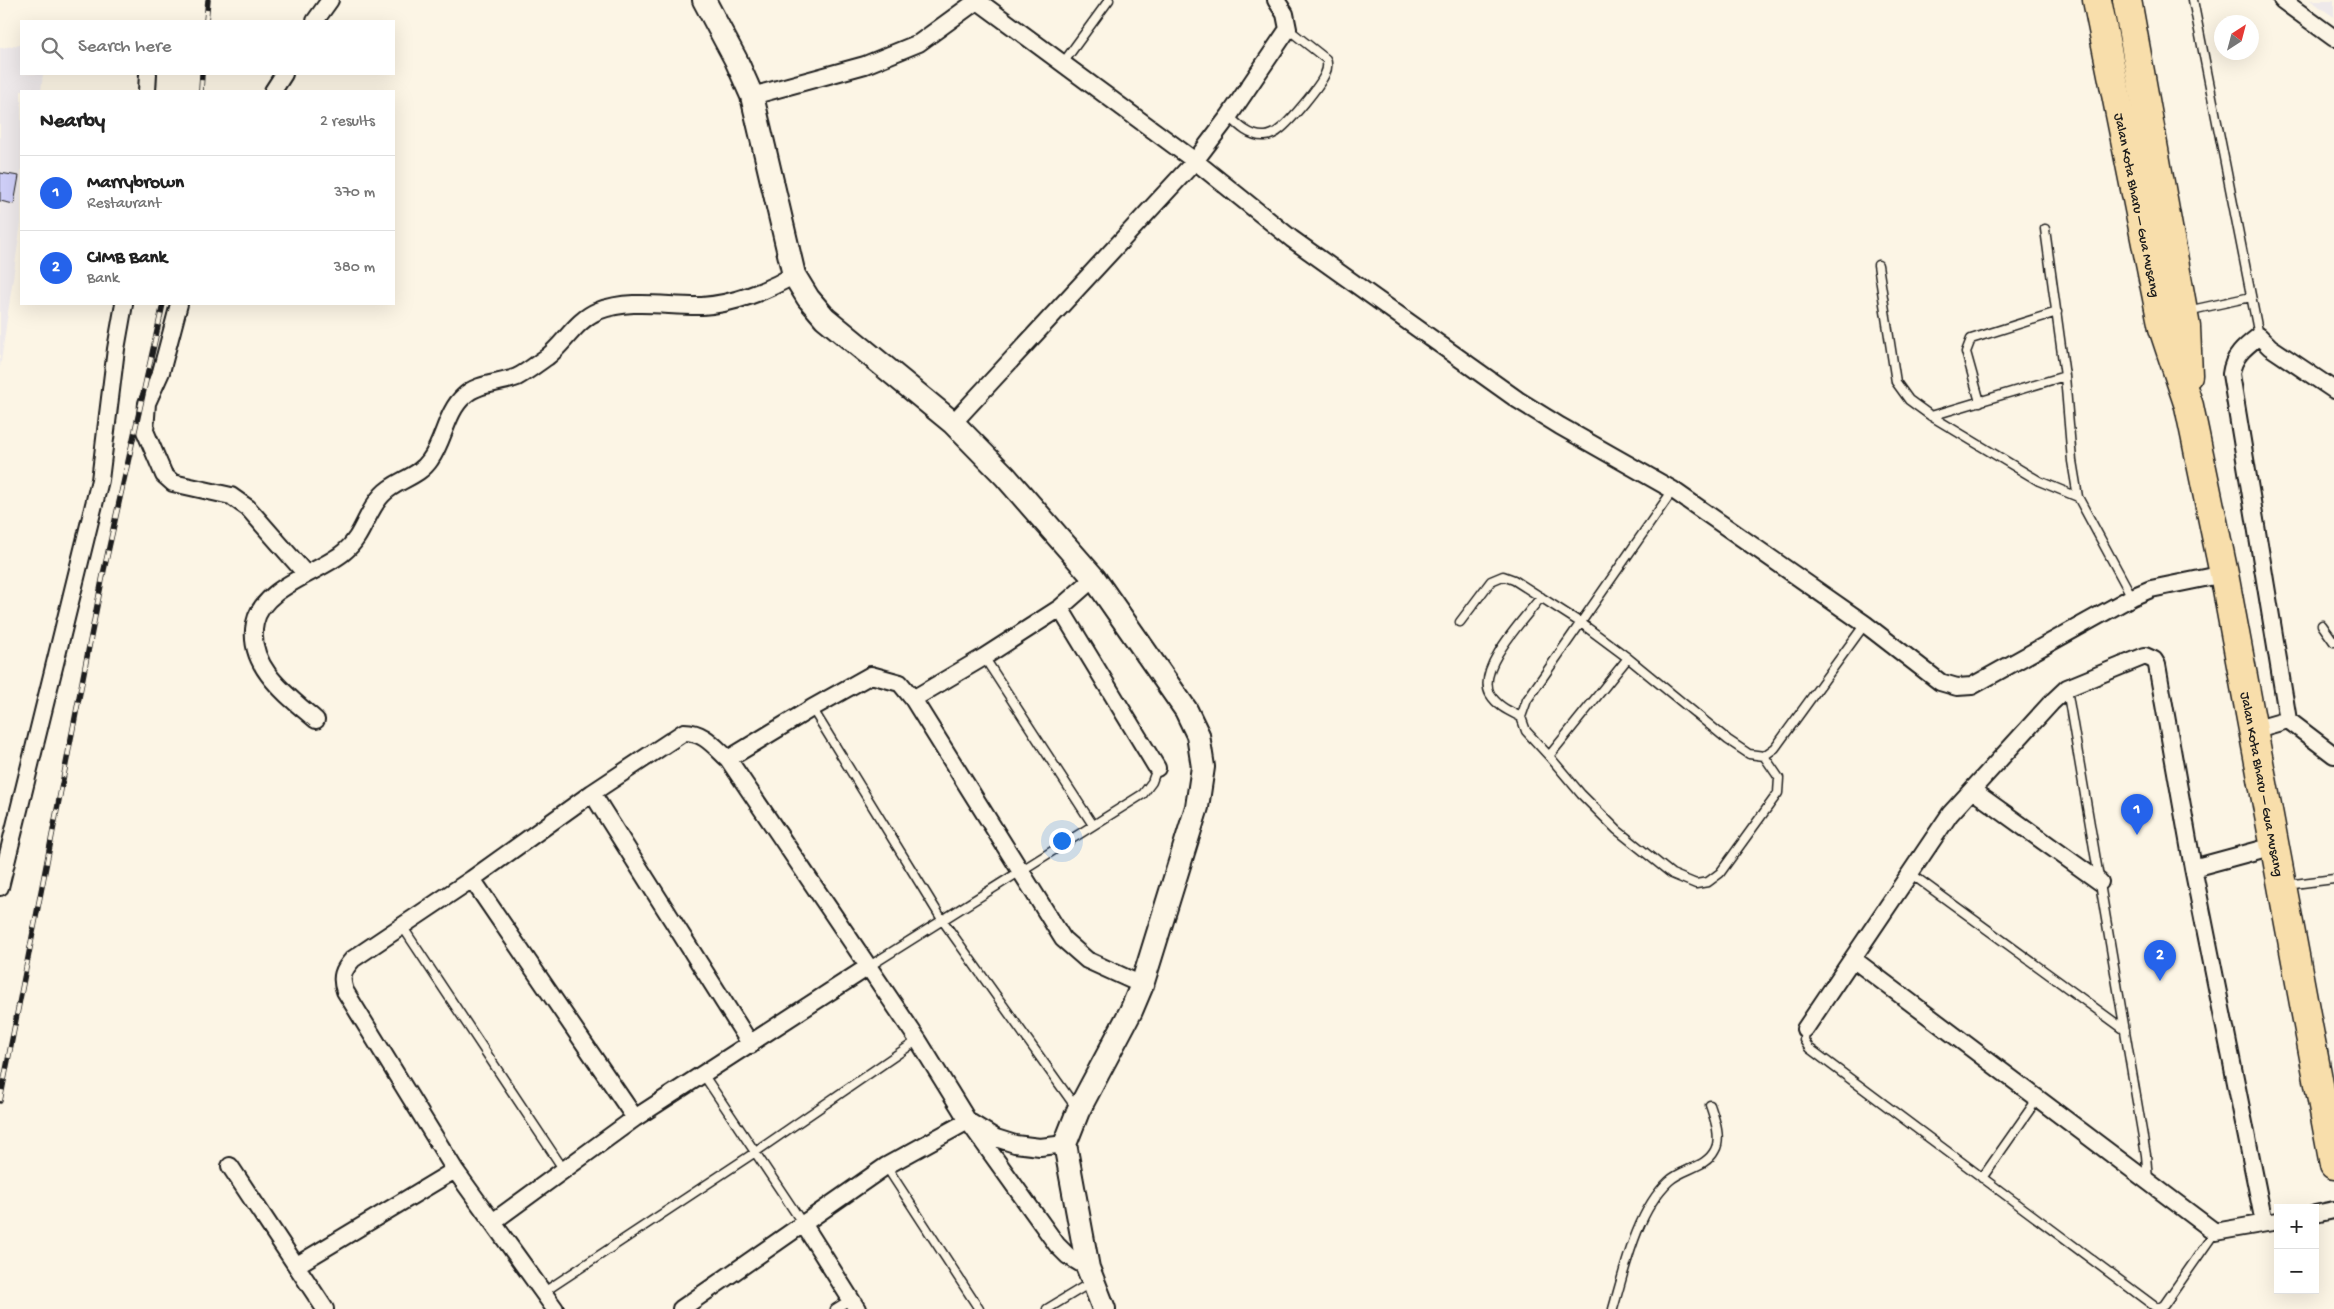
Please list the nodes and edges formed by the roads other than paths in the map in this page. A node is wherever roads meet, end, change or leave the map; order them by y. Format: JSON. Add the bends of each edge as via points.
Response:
{"nodes":[{"id":1,"x":330,"y":0,"type":"edge"},
{"id":2,"x":704,"y":0,"type":"edge"},
{"id":3,"x":978,"y":0,"type":"edge"},
{"id":4,"x":1109,"y":0,"type":"edge"},
{"id":5,"x":1276,"y":0,"type":"edge"},
{"id":6,"x":2097,"y":0,"type":"edge"},
{"id":7,"x":2127,"y":0,"type":"edge"},
{"id":8,"x":2193,"y":0,"type":"edge"},
{"id":9,"x":2282,"y":0,"type":"edge"},
{"id":10,"x":316,"y":20,"type":"edge"},
{"id":11,"x":1288,"y":29,"type":"junction"},
{"id":12,"x":2334,"y":38,"type":"edge"},
{"id":13,"x":1063,"y":63,"type":"junction"},
{"id":14,"x":148,"y":75,"type":"edge"},
{"id":15,"x":283,"y":75,"type":"edge"},
{"id":16,"x":147,"y":90,"type":"edge"},
{"id":17,"x":275,"y":90,"type":"edge"},
{"id":18,"x":752,"y":96,"type":"junction"},
{"id":19,"x":1229,"y":116,"type":"junction"},
{"id":20,"x":1195,"y":161,"type":"junction"},
{"id":21,"x":2045,"y":229,"type":"dead end"},
{"id":22,"x":1878,"y":265,"type":"dead end"},
{"id":23,"x":794,"y":275,"type":"junction"},
{"id":24,"x":2251,"y":298,"type":"junction"},
{"id":25,"x":124,"y":305,"type":"edge"},
{"id":26,"x":179,"y":305,"type":"edge"},
{"id":27,"x":2057,"y":312,"type":"junction"},
{"id":28,"x":2183,"y":312,"type":"junction"},
{"id":29,"x":2258,"y":336,"type":"junction"},
{"id":30,"x":2065,"y":376,"type":"junction"},
{"id":31,"x":2334,"y":390,"type":"edge"},
{"id":32,"x":1980,"y":402,"type":"junction"},
{"id":33,"x":2189,"y":406,"type":"junction"},
{"id":34,"x":1931,"y":416,"type":"junction"},
{"id":35,"x":953,"y":423,"type":"junction"},
{"id":36,"x":1673,"y":490,"type":"junction"},
{"id":37,"x":2078,"y":497,"type":"junction"},
{"id":38,"x":305,"y":573,"type":"junction"},
{"id":39,"x":2224,"y":574,"type":"junction"},
{"id":40,"x":1094,"y":578,"type":"junction"},
{"id":41,"x":1541,"y":597,"type":"junction"},
{"id":42,"x":2132,"y":597,"type":"junction"},
{"id":43,"x":1060,"y":608,"type":"junction"},
{"id":44,"x":1460,"y":622,"type":"dead end"},
{"id":45,"x":1580,"y":623,"type":"junction"},
{"id":46,"x":1866,"y":624,"type":"junction"},
{"id":47,"x":2322,"y":625,"type":"dead end"},
{"id":48,"x":2334,"y":642,"type":"edge"},
{"id":49,"x":984,"y":657,"type":"junction"},
{"id":50,"x":1628,"y":658,"type":"junction"},
{"id":51,"x":2067,"y":688,"type":"junction"},
{"id":52,"x":913,"y":699,"type":"junction"},
{"id":53,"x":812,"y":708,"type":"junction"},
{"id":54,"x":1521,"y":717,"type":"junction"},
{"id":55,"x":316,"y":720,"type":"dead end"},
{"id":56,"x":2288,"y":720,"type":"junction"},
{"id":57,"x":2253,"y":730,"type":"junction"},
{"id":58,"x":2334,"y":755,"type":"edge"},
{"id":59,"x":1549,"y":756,"type":"junction"},
{"id":60,"x":1764,"y":756,"type":"junction"},
{"id":61,"x":728,"y":760,"type":"junction"},
{"id":62,"x":1157,"y":768,"type":"joint"},
{"id":63,"x":1972,"y":790,"type":"junction"},
{"id":64,"x":592,"y":793,"type":"junction"},
{"id":65,"x":1093,"y":825,"type":"junction"},
{"id":66,"x":2274,"y":846,"type":"junction"},
{"id":67,"x":2193,"y":868,"type":"junction"},
{"id":68,"x":1021,"y":873,"type":"junction"},
{"id":69,"x":1910,"y":873,"type":"junction"},
{"id":70,"x":472,"y":879,"type":"junction"},
{"id":71,"x":2334,"y":879,"type":"edge"},
{"id":72,"x":2100,"y":882,"type":"junction"},
{"id":73,"x":2282,"y":885,"type":"junction"},
{"id":74,"x":0,"y":887,"type":"edge"},
{"id":75,"x":943,"y":921,"type":"junction"},
{"id":76,"x":402,"y":926,"type":"junction"},
{"id":77,"x":1853,"y":959,"type":"junction"},
{"id":78,"x":868,"y":967,"type":"junction"},
{"id":79,"x":1142,"y":985,"type":"junction"},
{"id":80,"x":1805,"y":1029,"type":"joint"},
{"id":81,"x":2125,"y":1030,"type":"junction"},
{"id":82,"x":918,"y":1040,"type":"junction"},
{"id":83,"x":751,"y":1045,"type":"junction"},
{"id":84,"x":702,"y":1074,"type":"junction"},
{"id":85,"x":2038,"y":1098,"type":"junction"},
{"id":86,"x":1710,"y":1105,"type":"dead end"},
{"id":87,"x":1078,"y":1111,"type":"junction"},
{"id":88,"x":635,"y":1118,"type":"junction"},
{"id":89,"x":968,"y":1121,"type":"junction"},
{"id":90,"x":1065,"y":1144,"type":"junction"},
{"id":91,"x":754,"y":1153,"type":"junction"},
{"id":92,"x":2334,"y":1165,"type":"edge"},
{"id":93,"x":230,"y":1166,"type":"dead end"},
{"id":94,"x":886,"y":1166,"type":"junction"},
{"id":95,"x":455,"y":1170,"type":"junction"},
{"id":96,"x":564,"y":1170,"type":"junction"},
{"id":97,"x":1982,"y":1178,"type":"junction"},
{"id":98,"x":2148,"y":1180,"type":"junction"},
{"id":99,"x":2334,"y":1210,"type":"edge"},
{"id":100,"x":2319,"y":1213,"type":"edge"},
{"id":101,"x":494,"y":1221,"type":"junction"},
{"id":102,"x":2271,"y":1222,"type":"edge"},
{"id":103,"x":804,"y":1225,"type":"junction"},
{"id":104,"x":2215,"y":1232,"type":"junction"},
{"id":105,"x":297,"y":1265,"type":"junction"},
{"id":106,"x":1090,"y":1274,"type":"junction"},
{"id":107,"x":544,"y":1292,"type":"junction"},
{"id":108,"x":854,"y":1304,"type":"edge"},
{"id":109,"x":325,"y":1309,"type":"edge"},
{"id":110,"x":555,"y":1309,"type":"edge"},
{"id":111,"x":681,"y":1309,"type":"edge"},
{"id":112,"x":836,"y":1309,"type":"edge"},
{"id":113,"x":979,"y":1309,"type":"edge"},
{"id":114,"x":1047,"y":1309,"type":"edge"},
{"id":115,"x":1104,"y":1309,"type":"edge"},
{"id":116,"x":1613,"y":1309,"type":"edge"}],
"edges":[{"from":1,"to":10,"type":"street"},
{"from":2,"to":18,"type":"street"},
{"from":3,"to":13,"type":"street"},
{"from":3,"to":18,"type":"street","via":[[919,43],[865,65]]},
{"from":4,"to":13,"type":"lane"},
{"from":5,"to":11,"type":"street"},
{"from":6,"to":33,"type":"highway","name":"Jalan Kota Bharu – Gua Musang","via":[[2163,328]]},
{"from":7,"to":28,"type":"highway","name":"Jalan Kota Bharu – Gua Musang"},
{"from":8,"to":24,"type":"lane"},
{"from":9,"to":12,"type":"street"},
{"from":11,"to":19,"type":"street"},
{"from":11,"to":19,"type":"lane","via":[[1326,59],[1328,65],[1319,84],[1279,131],[1266,136],[1246,131]]},
{"from":13,"to":20,"type":"street"},
{"from":14,"to":16,"type":"street"},
{"from":15,"to":17,"type":"street"},
{"from":18,"to":23,"type":"street"},
{"from":19,"to":20,"type":"street"},
{"from":20,"to":35,"type":"street"},
{"from":20,"to":36,"type":"street","via":[[1292,239],[1518,400]]},
{"from":21,"to":27,"type":"lane"},
{"from":22,"to":34,"type":"lane","via":[[1896,382],[1909,400]]},
{"from":23,"to":35,"type":"street","via":[[825,318]]},
{"from":23,"to":38,"type":"street","via":[[773,288],[704,306],[628,304],[596,312],[577,325],[549,355],[518,376],[474,389],[464,396],[455,407],[424,469],[383,493],[375,502],[356,541],[343,553]]},
{"from":24,"to":28,"type":"lane"},
{"from":24,"to":29,"type":"lane"},
{"from":25,"to":74,"type":"street","via":[[100,480]]},
{"from":26,"to":38,"type":"street","via":[[161,372],[147,403],[145,431],[164,475],[172,483],[231,496],[248,508]]},
{"from":27,"to":30,"type":"lane"},
{"from":27,"to":32,"type":"lane","via":[[1971,340],[1966,352]]},
{"from":28,"to":33,"type":"highway","name":"Jalan Kota Bharu – Gua Musang"},
{"from":29,"to":31,"type":"street"},
{"from":29,"to":56,"type":"street","via":[[2238,354],[2230,374]]},
{"from":30,"to":32,"type":"lane"},
{"from":30,"to":37,"type":"lane"},
{"from":32,"to":34,"type":"lane"},
{"from":33,"to":39,"type":"highway","name":"Jalan Kota Bharu – Gua Musang"},
{"from":34,"to":37,"type":"lane","via":[[2039,481]]},
{"from":35,"to":40,"type":"street","via":[[1005,476]]},
{"from":36,"to":45,"type":"lane"},
{"from":36,"to":46,"type":"street"},
{"from":37,"to":42,"type":"lane"},
{"from":38,"to":55,"type":"street","via":[[260,610],[255,622],[254,643],[264,668],[279,688]]},
{"from":39,"to":42,"type":"street","via":[[2151,589]]},
{"from":39,"to":57,"type":"highway","name":"Jalan Kota Bharu – Gua Musang"},
{"from":40,"to":43,"type":"street"},
{"from":40,"to":79,"type":"street","via":[[1186,710],[1198,735],[1202,767],[1197,807]]},
{"from":41,"to":44,"type":"lane","via":[[1504,576],[1491,581]]},
{"from":41,"to":45,"type":"lane"},
{"from":41,"to":54,"type":"lane","via":[[1496,655],[1488,674],[1489,692],[1499,705]]},
{"from":42,"to":46,"type":"street","via":[[1972,686],[1957,687],[1940,682]]},
{"from":43,"to":49,"type":"street"},
{"from":43,"to":62,"type":"street"},
{"from":45,"to":50,"type":"lane"},
{"from":45,"to":54,"type":"lane","via":[[1527,700]]},
{"from":46,"to":60,"type":"lane","via":[[1775,748]]},
{"from":47,"to":48,"type":"lane"},
{"from":49,"to":52,"type":"street"},
{"from":49,"to":65,"type":"lane"},
{"from":50,"to":59,"type":"lane"},
{"from":50,"to":60,"type":"lane","via":[[1728,740],[1749,754]]},
{"from":51,"to":63,"type":"street","via":[[2050,702]]},
{"from":51,"to":67,"type":"street","via":[[2145,656],[2154,660]]},
{"from":51,"to":72,"type":"lane"},
{"from":52,"to":53,"type":"street","via":[[900,683],[871,675]]},
{"from":52,"to":68,"type":"street"},
{"from":53,"to":61,"type":"street"},
{"from":53,"to":75,"type":"lane"},
{"from":54,"to":59,"type":"lane","via":[[1526,731]]},
{"from":56,"to":57,"type":"street"},
{"from":56,"to":58,"type":"street"},
{"from":57,"to":66,"type":"highway","name":"Jalan Kota Bharu – Gua Musang"},
{"from":59,"to":60,"type":"lane","via":[[1616,830],[1672,874],[1696,884],[1708,882],[1720,873],[1778,793],[1779,778]]},
{"from":61,"to":64,"type":"street","via":[[704,736],[684,732]]},
{"from":61,"to":78,"type":"street"},
{"from":62,"to":65,"type":"lane","via":[[1143,794]]},
{"from":63,"to":69,"type":"street","via":[[1950,814]]},
{"from":63,"to":72,"type":"street"},
{"from":64,"to":70,"type":"street"},
{"from":64,"to":83,"type":"street"},
{"from":65,"to":68,"type":"lane"},
{"from":66,"to":67,"type":"street"},
{"from":66,"to":73,"type":"highway","name":"Jalan Kota Bharu – Gua Musang"},
{"from":67,"to":102,"type":"street"},
{"from":68,"to":75,"type":"lane"},
{"from":68,"to":79,"type":"street","via":[[1063,939],[1087,960]]},
{"from":69,"to":77,"type":"street"},
{"from":69,"to":81,"type":"lane"},
{"from":70,"to":76,"type":"street"},
{"from":70,"to":88,"type":"street"},
{"from":71,"to":73,"type":"lane"},
{"from":72,"to":81,"type":"lane"},
{"from":73,"to":92,"type":"highway","name":"Jalan Kota Bharu – Gua Musang"},
{"from":75,"to":78,"type":"lane"},
{"from":75,"to":87,"type":"lane"},
{"from":76,"to":95,"type":"street","via":[[353,959],[344,969],[342,981],[345,991]]},
{"from":76,"to":96,"type":"lane"},
{"from":77,"to":80,"type":"street"},
{"from":77,"to":85,"type":"street"},
{"from":78,"to":82,"type":"street"},
{"from":78,"to":83,"type":"street"},
{"from":79,"to":87,"type":"street"},
{"from":80,"to":97,"type":"lane","via":[[1804,1040],[1809,1048]]},
{"from":81,"to":98,"type":"lane"},
{"from":82,"to":89,"type":"street"},
{"from":82,"to":91,"type":"lane"},
{"from":83,"to":84,"type":"street"},
{"from":84,"to":88,"type":"street"},
{"from":84,"to":91,"type":"lane"},
{"from":85,"to":97,"type":"lane"},
{"from":85,"to":98,"type":"street"},
{"from":86,"to":116,"type":"lane","via":[[1716,1124],[1716,1149],[1708,1160],[1671,1179],[1658,1192],[1628,1256]]},
{"from":87,"to":90,"type":"street"},
{"from":88,"to":96,"type":"street"},
{"from":89,"to":90,"type":"street","via":[[996,1138],[1015,1144],[1040,1147]]},
{"from":89,"to":94,"type":"street"},
{"from":89,"to":106,"type":"street","via":[[1057,1245]]},
{"from":90,"to":106,"type":"street"},
{"from":91,"to":103,"type":"lane"},
{"from":91,"to":107,"type":"lane"},
{"from":93,"to":105,"type":"street"},
{"from":94,"to":103,"type":"street"},
{"from":94,"to":113,"type":"lane"},
{"from":95,"to":101,"type":"street"},
{"from":95,"to":105,"type":"street"},
{"from":96,"to":101,"type":"street"},
{"from":97,"to":104,"type":"lane","via":[[2159,1308]]},
{"from":98,"to":104,"type":"street"},
{"from":99,"to":100,"type":"street"},
{"from":101,"to":107,"type":"street"},
{"from":102,"to":104,"type":"street"},
{"from":103,"to":108,"type":"street"},
{"from":103,"to":111,"type":"street"},
{"from":105,"to":109,"type":"street"},
{"from":106,"to":114,"type":"lane"},
{"from":106,"to":115,"type":"street"},
{"from":107,"to":110,"type":"street"},
{"from":108,"to":112,"type":"lane"}]}
